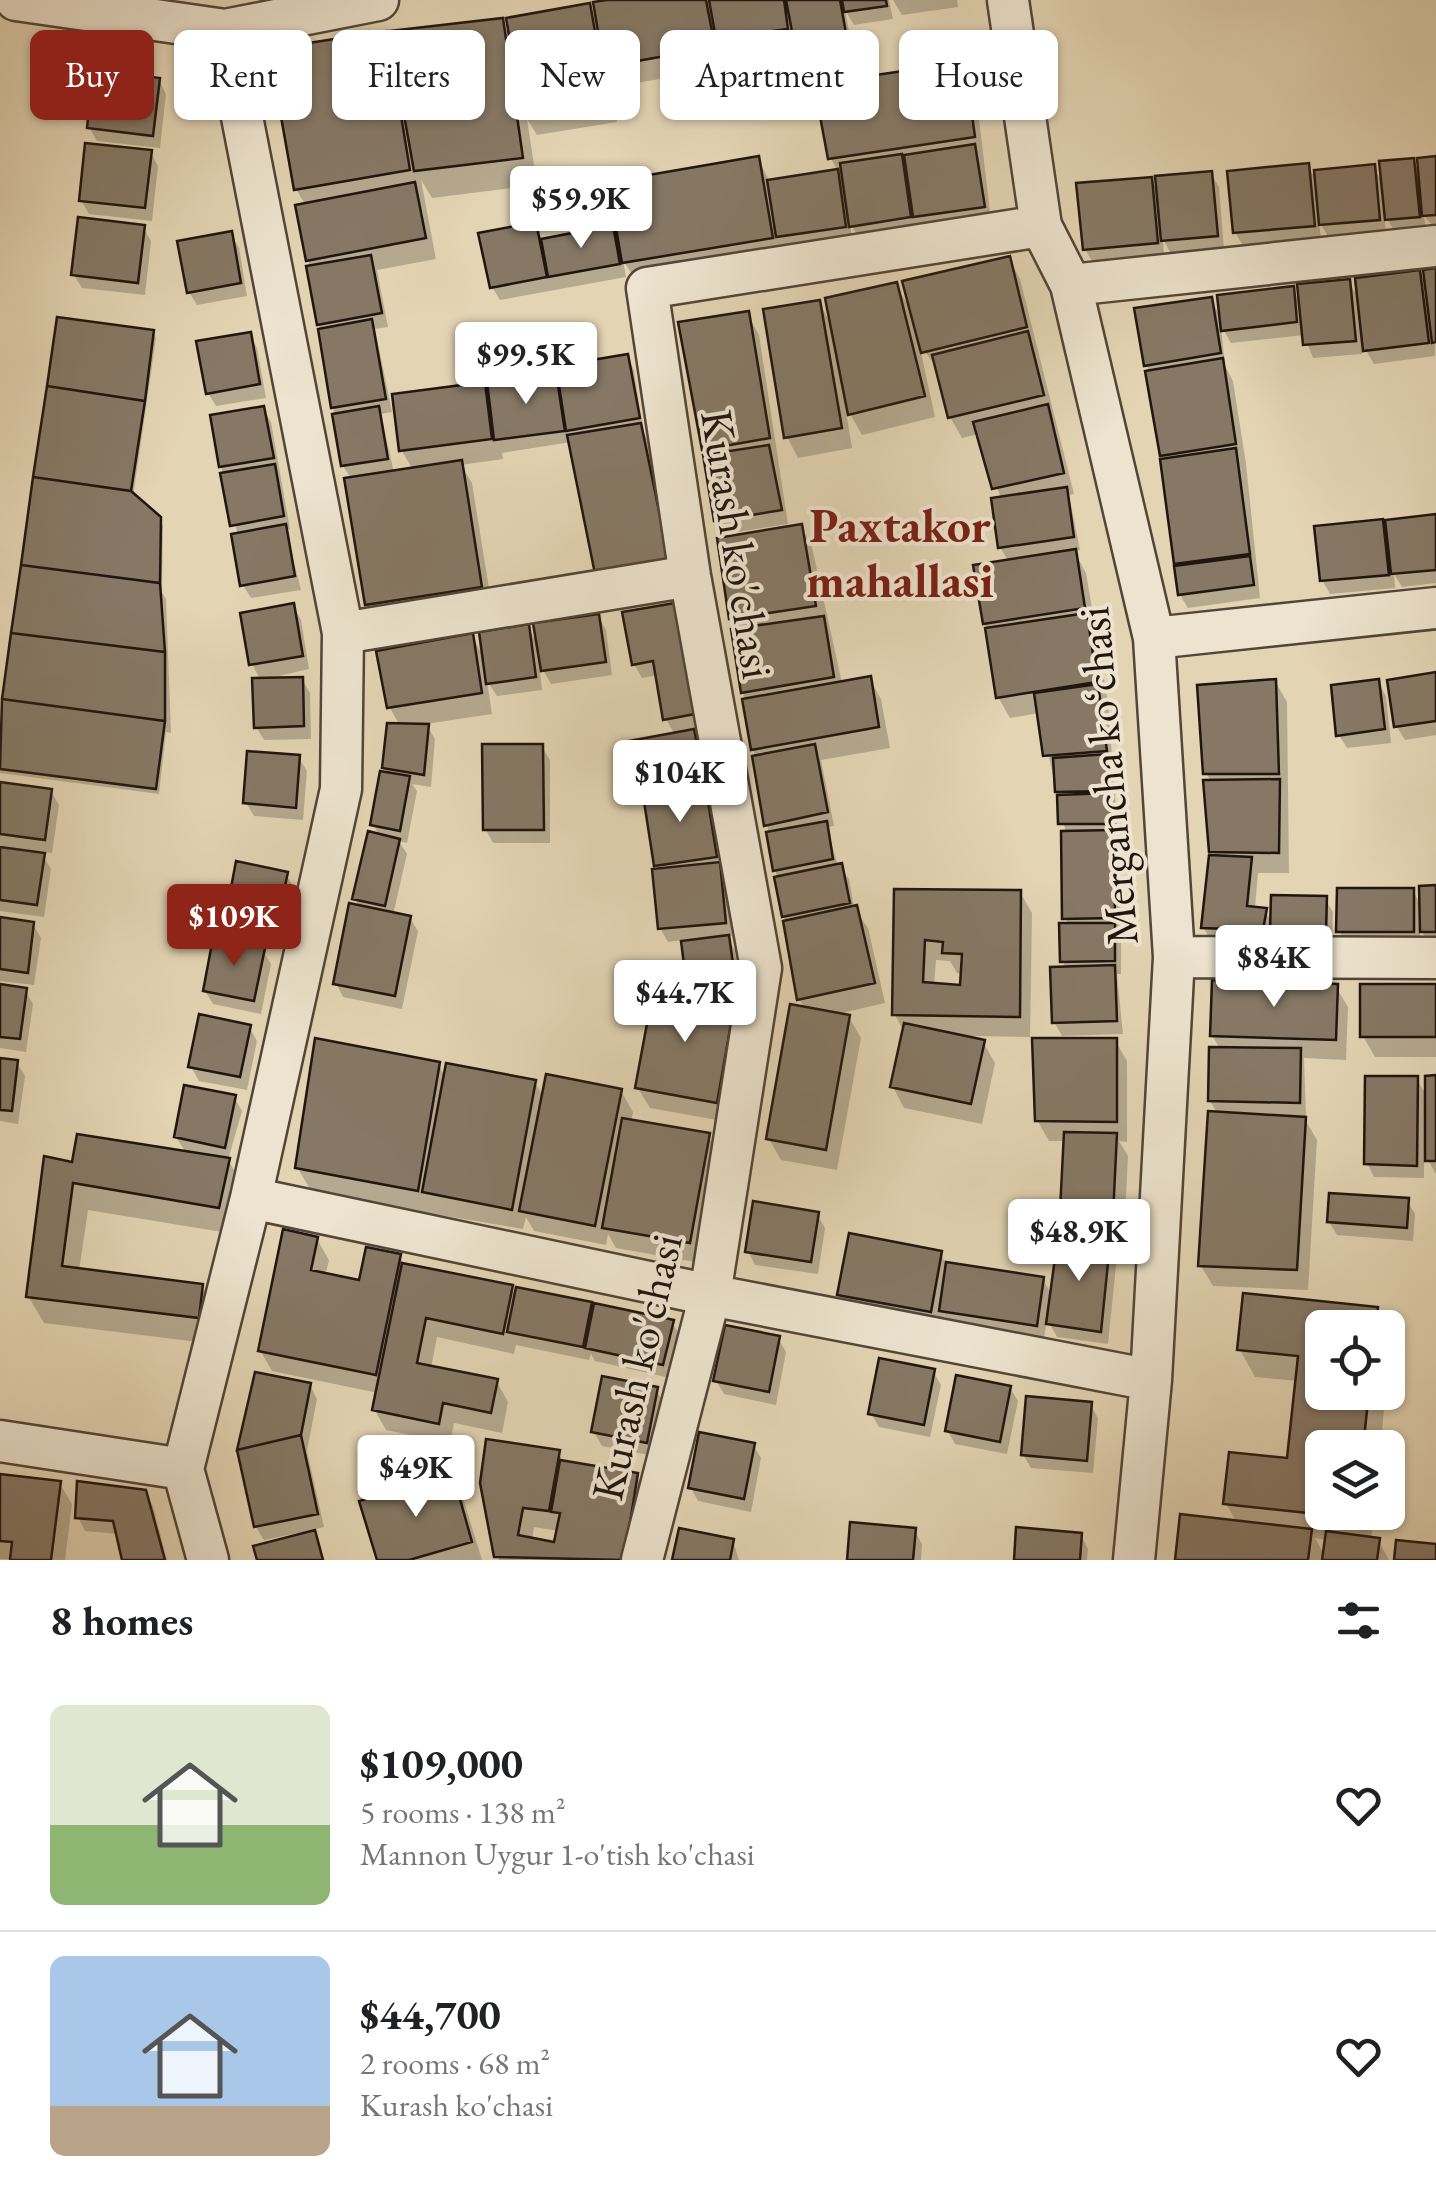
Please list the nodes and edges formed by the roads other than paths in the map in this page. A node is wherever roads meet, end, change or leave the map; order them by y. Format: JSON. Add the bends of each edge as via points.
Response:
{"nodes":[{"id":1,"x":16,"y":0,"type":"edge"},
{"id":2,"x":378,"y":0,"type":"edge"},
{"id":3,"x":1008,"y":0,"type":"edge"},
{"id":4,"x":225,"y":30,"type":"joint"},
{"id":5,"x":243,"y":120,"type":"edge"},
{"id":6,"x":1041,"y":226,"type":"junction"},
{"id":7,"x":1436,"y":246,"type":"edge"},
{"id":8,"x":1070,"y":285,"type":"junction"},
{"id":9,"x":690,"y":576,"type":"junction"},
{"id":10,"x":1436,"y":608,"type":"edge"},
{"id":11,"x":343,"y":632,"type":"junction"},
{"id":12,"x":1154,"y":638,"type":"junction"},
{"id":13,"x":1174,"y":956,"type":"junction"},
{"id":14,"x":1436,"y":958,"type":"edge"},
{"id":15,"x":251,"y":1198,"type":"junction"},
{"id":16,"x":710,"y":1295,"type":"junction"},
{"id":17,"x":1151,"y":1380,"type":"junction"},
{"id":18,"x":0,"y":1440,"type":"edge"},
{"id":19,"x":183,"y":1469,"type":"junction"},
{"id":20,"x":208,"y":1560,"type":"edge"},
{"id":21,"x":642,"y":1560,"type":"edge"},
{"id":22,"x":1134,"y":1560,"type":"edge"}],
"edges":[{"from":1,"to":4,"type":"street"},
{"from":2,"to":4,"type":"street"},
{"from":3,"to":6,"type":"street","name":"Mergancha koʻchasi"},
{"from":5,"to":11,"type":"street"},
{"from":6,"to":8,"type":"street","name":"Mergancha koʻchasi"},
{"from":6,"to":9,"type":"street","name":"Kurash ko'chasi","via":[[647,288]]},
{"from":7,"to":8,"type":"street"},
{"from":8,"to":12,"type":"street","name":"Mergancha koʻchasi"},
{"from":9,"to":11,"type":"street"},
{"from":9,"to":16,"type":"street","name":"Kurash ko'chasi","via":[[761,968]]},
{"from":10,"to":12,"type":"street"},
{"from":11,"to":15,"type":"street","via":[[341,789]]},
{"from":12,"to":13,"type":"street","name":"Mergancha koʻchasi"},
{"from":13,"to":14,"type":"street"},
{"from":13,"to":17,"type":"street","name":"Mergancha koʻchasi"},
{"from":15,"to":16,"type":"street"},
{"from":15,"to":19,"type":"street"},
{"from":16,"to":17,"type":"street"},
{"from":16,"to":21,"type":"street","name":"Kurash ko'chasi"},
{"from":17,"to":22,"type":"street","name":"Mergancha koʻchasi"},
{"from":18,"to":19,"type":"street"},
{"from":19,"to":20,"type":"street"}]}
